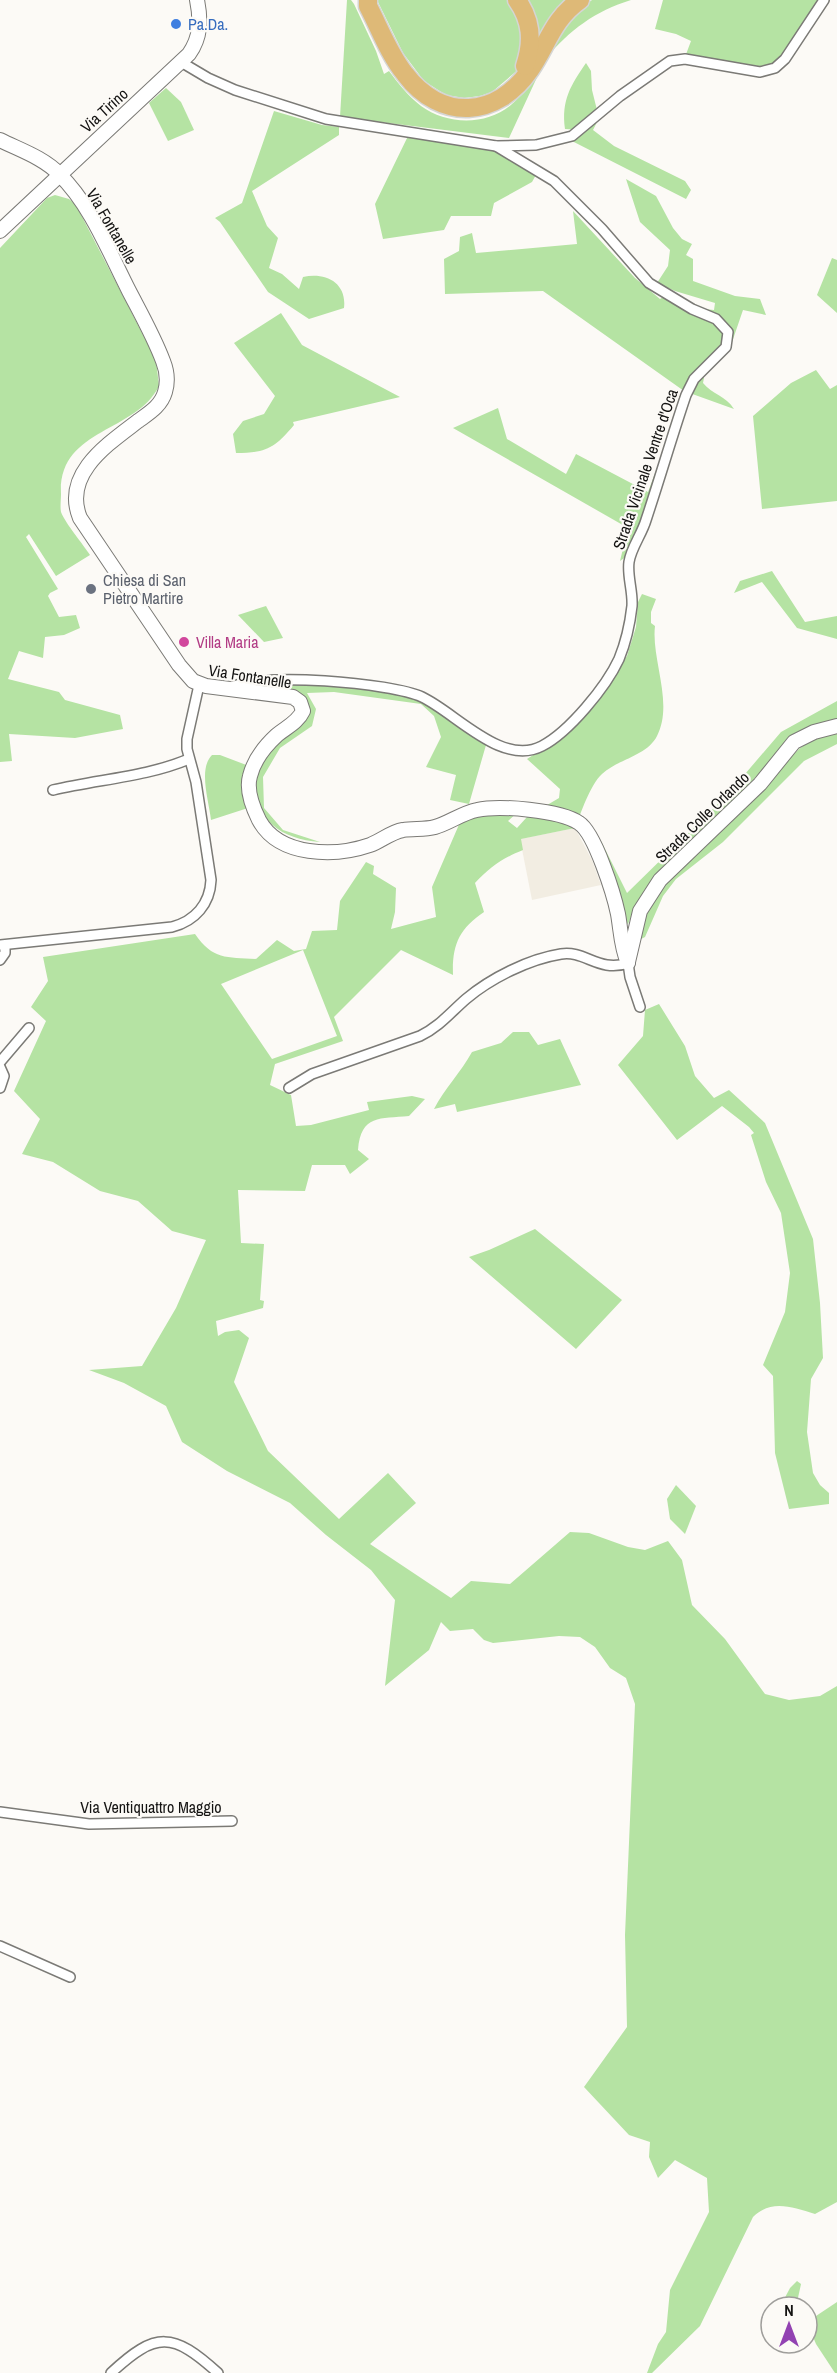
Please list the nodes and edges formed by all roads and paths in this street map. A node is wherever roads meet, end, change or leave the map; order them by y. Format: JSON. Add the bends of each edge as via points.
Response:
{"nodes":[{"id":1,"x":197,"y":0,"type":"edge"},
{"id":2,"x":517,"y":0,"type":"edge"},
{"id":3,"x":580,"y":0,"type":"edge"},
{"id":4,"x":824,"y":0,"type":"edge"},
{"id":5,"x":366,"y":2,"type":"edge"},
{"id":6,"x":181,"y":62,"type":"junction"},
{"id":7,"x":521,"y":81,"type":"junction"},
{"id":8,"x":0,"y":140,"type":"edge"},
{"id":9,"x":495,"y":146,"type":"junction"},
{"id":10,"x":59,"y":174,"type":"junction"},
{"id":11,"x":0,"y":231,"type":"edge"},
{"id":12,"x":199,"y":684,"type":"junction"},
{"id":13,"x":229,"y":689,"type":"junction"},
{"id":14,"x":837,"y":726,"type":"edge"},
{"id":15,"x":189,"y":759,"type":"junction"},
{"id":16,"x":54,"y":790,"type":"dead end"},
{"id":17,"x":2,"y":946,"type":"edge"},
{"id":18,"x":0,"y":960,"type":"edge"},
{"id":19,"x":628,"y":963,"type":"junction"},
{"id":20,"x":640,"y":1007,"type":"dead end"},
{"id":21,"x":29,"y":1028,"type":"dead end"},
{"id":22,"x":0,"y":1064,"type":"edge"},
{"id":23,"x":0,"y":1088,"type":"edge"},
{"id":24,"x":289,"y":1088,"type":"dead end"},
{"id":25,"x":0,"y":1812,"type":"edge"},
{"id":26,"x":232,"y":1821,"type":"dead end"},
{"id":27,"x":0,"y":1946,"type":"edge"},
{"id":28,"x":70,"y":1977,"type":"dead end"},
{"id":29,"x":111,"y":2373,"type":"edge"},
{"id":30,"x":218,"y":2373,"type":"edge"}],
"edges":[{"from":1,"to":6,"type":"street","name":"Via Tirino","via":[[198,39]]},
{"from":2,"to":7,"type":"highway","via":[[529,22],[531,37]]},
{"from":3,"to":7,"type":"highway","via":[[556,22]]},
{"from":4,"to":9,"type":"street","name":"Strada Vicinale Ventre d'Oca","via":[[775,68],[760,72],[685,58],[670,61],[572,136],[536,146]]},
{"from":5,"to":7,"type":"highway","via":[[396,62],[414,85],[433,99],[453,108],[476,108],[502,98]]},
{"from":6,"to":9,"type":"street","name":"Strada Vicinale Ventre d'Oca","via":[[236,90],[326,119]]},
{"from":6,"to":10,"type":"street","name":"Via Tirino"},
{"from":8,"to":10,"type":"street","name":"Via Fontanelle"},
{"from":9,"to":13,"type":"street","name":"Strada Vicinale Ventre d'Oca","via":[[554,181],[649,283],[716,319],[728,332],[726,347],[694,379],[686,395],[646,521],[628,562],[632,609],[618,661],[566,730],[529,751],[508,750],[422,697],[403,690],[363,682],[285,681],[237,684]]},
{"from":10,"to":11,"type":"street","name":"Via Tirino"},
{"from":10,"to":12,"type":"street","name":"Via Fontanelle","via":[[85,208],[113,259],[164,361],[167,380],[158,405],[85,468],[77,489],[78,513],[153,629],[179,665]]},
{"from":12,"to":13,"type":"street","name":"Via Fontanelle"},
{"from":12,"to":15,"type":"street","via":[[187,739]]},
{"from":13,"to":19,"type":"street","name":"Via Fontanelle","via":[[293,697],[303,711],[260,753],[249,777],[253,807],[267,833],[296,848],[340,852],[403,830],[434,828],[477,810],[527,809],[578,822],[589,833],[603,863]]},
{"from":14,"to":19,"type":"street","name":"Strada Colle Orlando","via":[[794,742],[760,784],[660,880],[640,911]]},
{"from":15,"to":16,"type":"street","via":[[164,769]]},
{"from":15,"to":17,"type":"street","via":[[211,880],[210,892],[199,912],[172,927]]},
{"from":17,"to":18,"type":"street","via":[[5,953]]},
{"from":19,"to":20,"type":"street","name":"Via Fontanelle"},
{"from":19,"to":24,"type":"street","via":[[614,967],[562,954],[526,965],[467,998],[431,1030],[312,1074]]},
{"from":21,"to":22,"type":"street"},
{"from":22,"to":23,"type":"street","via":[[4,1076]]},
{"from":25,"to":26,"type":"street","name":"Via Ventiquattro Maggio","via":[[89,1824]]},
{"from":27,"to":28,"type":"street"},
{"from":29,"to":30,"type":"street","via":[[148,2344],[162,2341],[186,2348]]}]}
